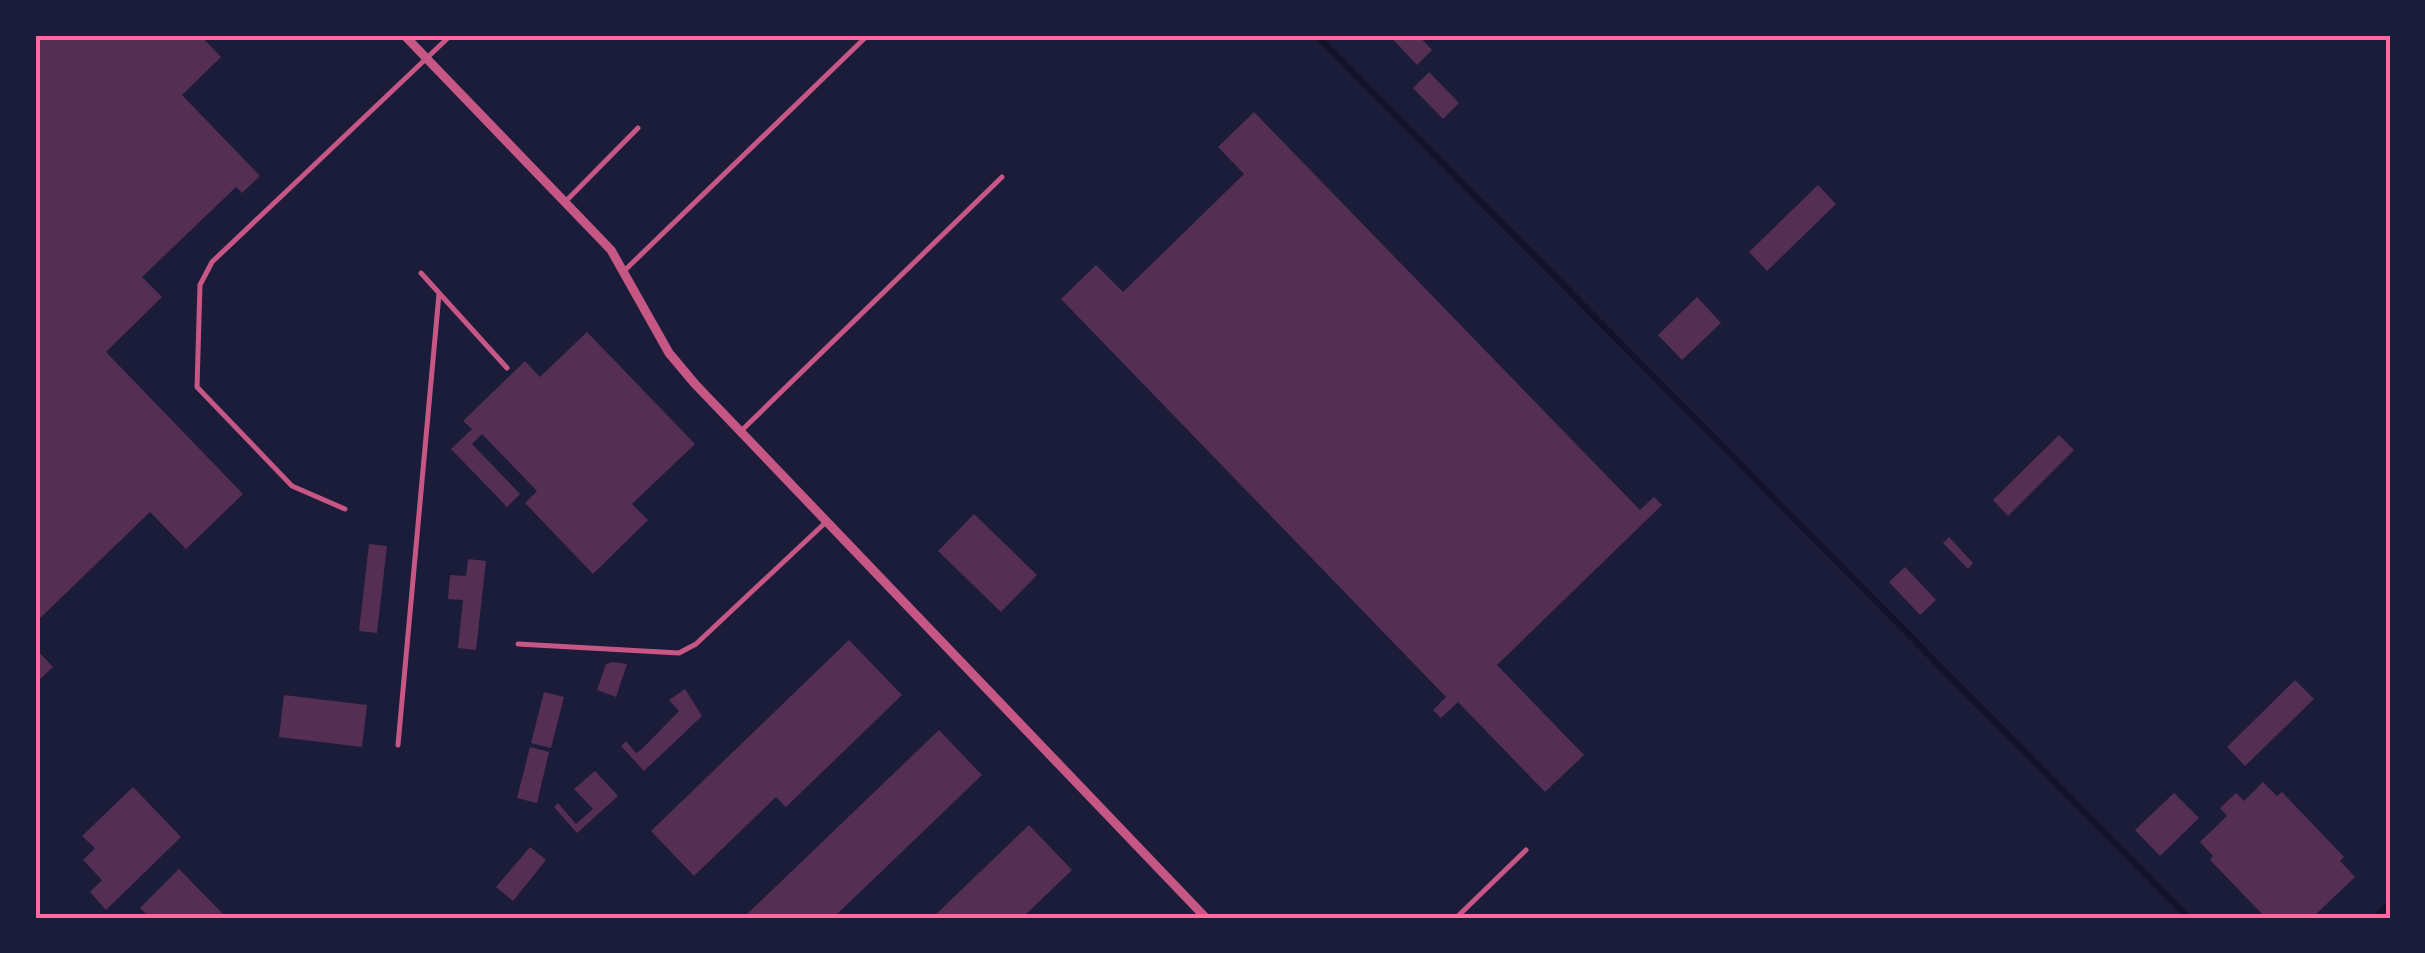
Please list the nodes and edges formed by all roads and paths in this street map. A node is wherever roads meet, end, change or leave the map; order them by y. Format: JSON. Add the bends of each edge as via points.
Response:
{"nodes":[{"id":1,"x":404,"y":35,"type":"edge"},
{"id":2,"x":451,"y":35,"type":"edge"},
{"id":3,"x":868,"y":35,"type":"edge"},
{"id":4,"x":427,"y":59,"type":"junction"},
{"id":5,"x":638,"y":128,"type":"dead end"},
{"id":6,"x":1002,"y":177,"type":"dead end"},
{"id":7,"x":565,"y":201,"type":"junction"},
{"id":8,"x":624,"y":271,"type":"junction"},
{"id":9,"x":420,"y":273,"type":"dead end"},
{"id":10,"x":439,"y":294,"type":"junction"},
{"id":11,"x":507,"y":368,"type":"dead end"},
{"id":12,"x":740,"y":432,"type":"junction"},
{"id":13,"x":345,"y":508,"type":"dead end"},
{"id":14,"x":826,"y":522,"type":"junction"},
{"id":15,"x":518,"y":644,"type":"dead end"},
{"id":16,"x":398,"y":746,"type":"dead end"},
{"id":17,"x":1526,"y":850,"type":"dead end"},
{"id":18,"x":1206,"y":918,"type":"edge"},
{"id":19,"x":1456,"y":918,"type":"edge"}],
"edges":[{"from":1,"to":4,"type":"street"},
{"from":2,"to":4,"type":"lane"},
{"from":3,"to":8,"type":"lane"},
{"from":4,"to":7,"type":"street"},
{"from":4,"to":13,"type":"lane","via":[[212,262],[200,285],[197,387],[292,486]]},
{"from":5,"to":7,"type":"lane"},
{"from":6,"to":12,"type":"lane"},
{"from":7,"to":8,"type":"street"},
{"from":8,"to":12,"type":"street","via":[[669,353]]},
{"from":9,"to":10,"type":"lane"},
{"from":10,"to":11,"type":"lane"},
{"from":10,"to":16,"type":"lane"},
{"from":12,"to":14,"type":"street"},
{"from":14,"to":15,"type":"lane","via":[[679,653]]},
{"from":14,"to":18,"type":"street"},
{"from":17,"to":19,"type":"lane"}]}
